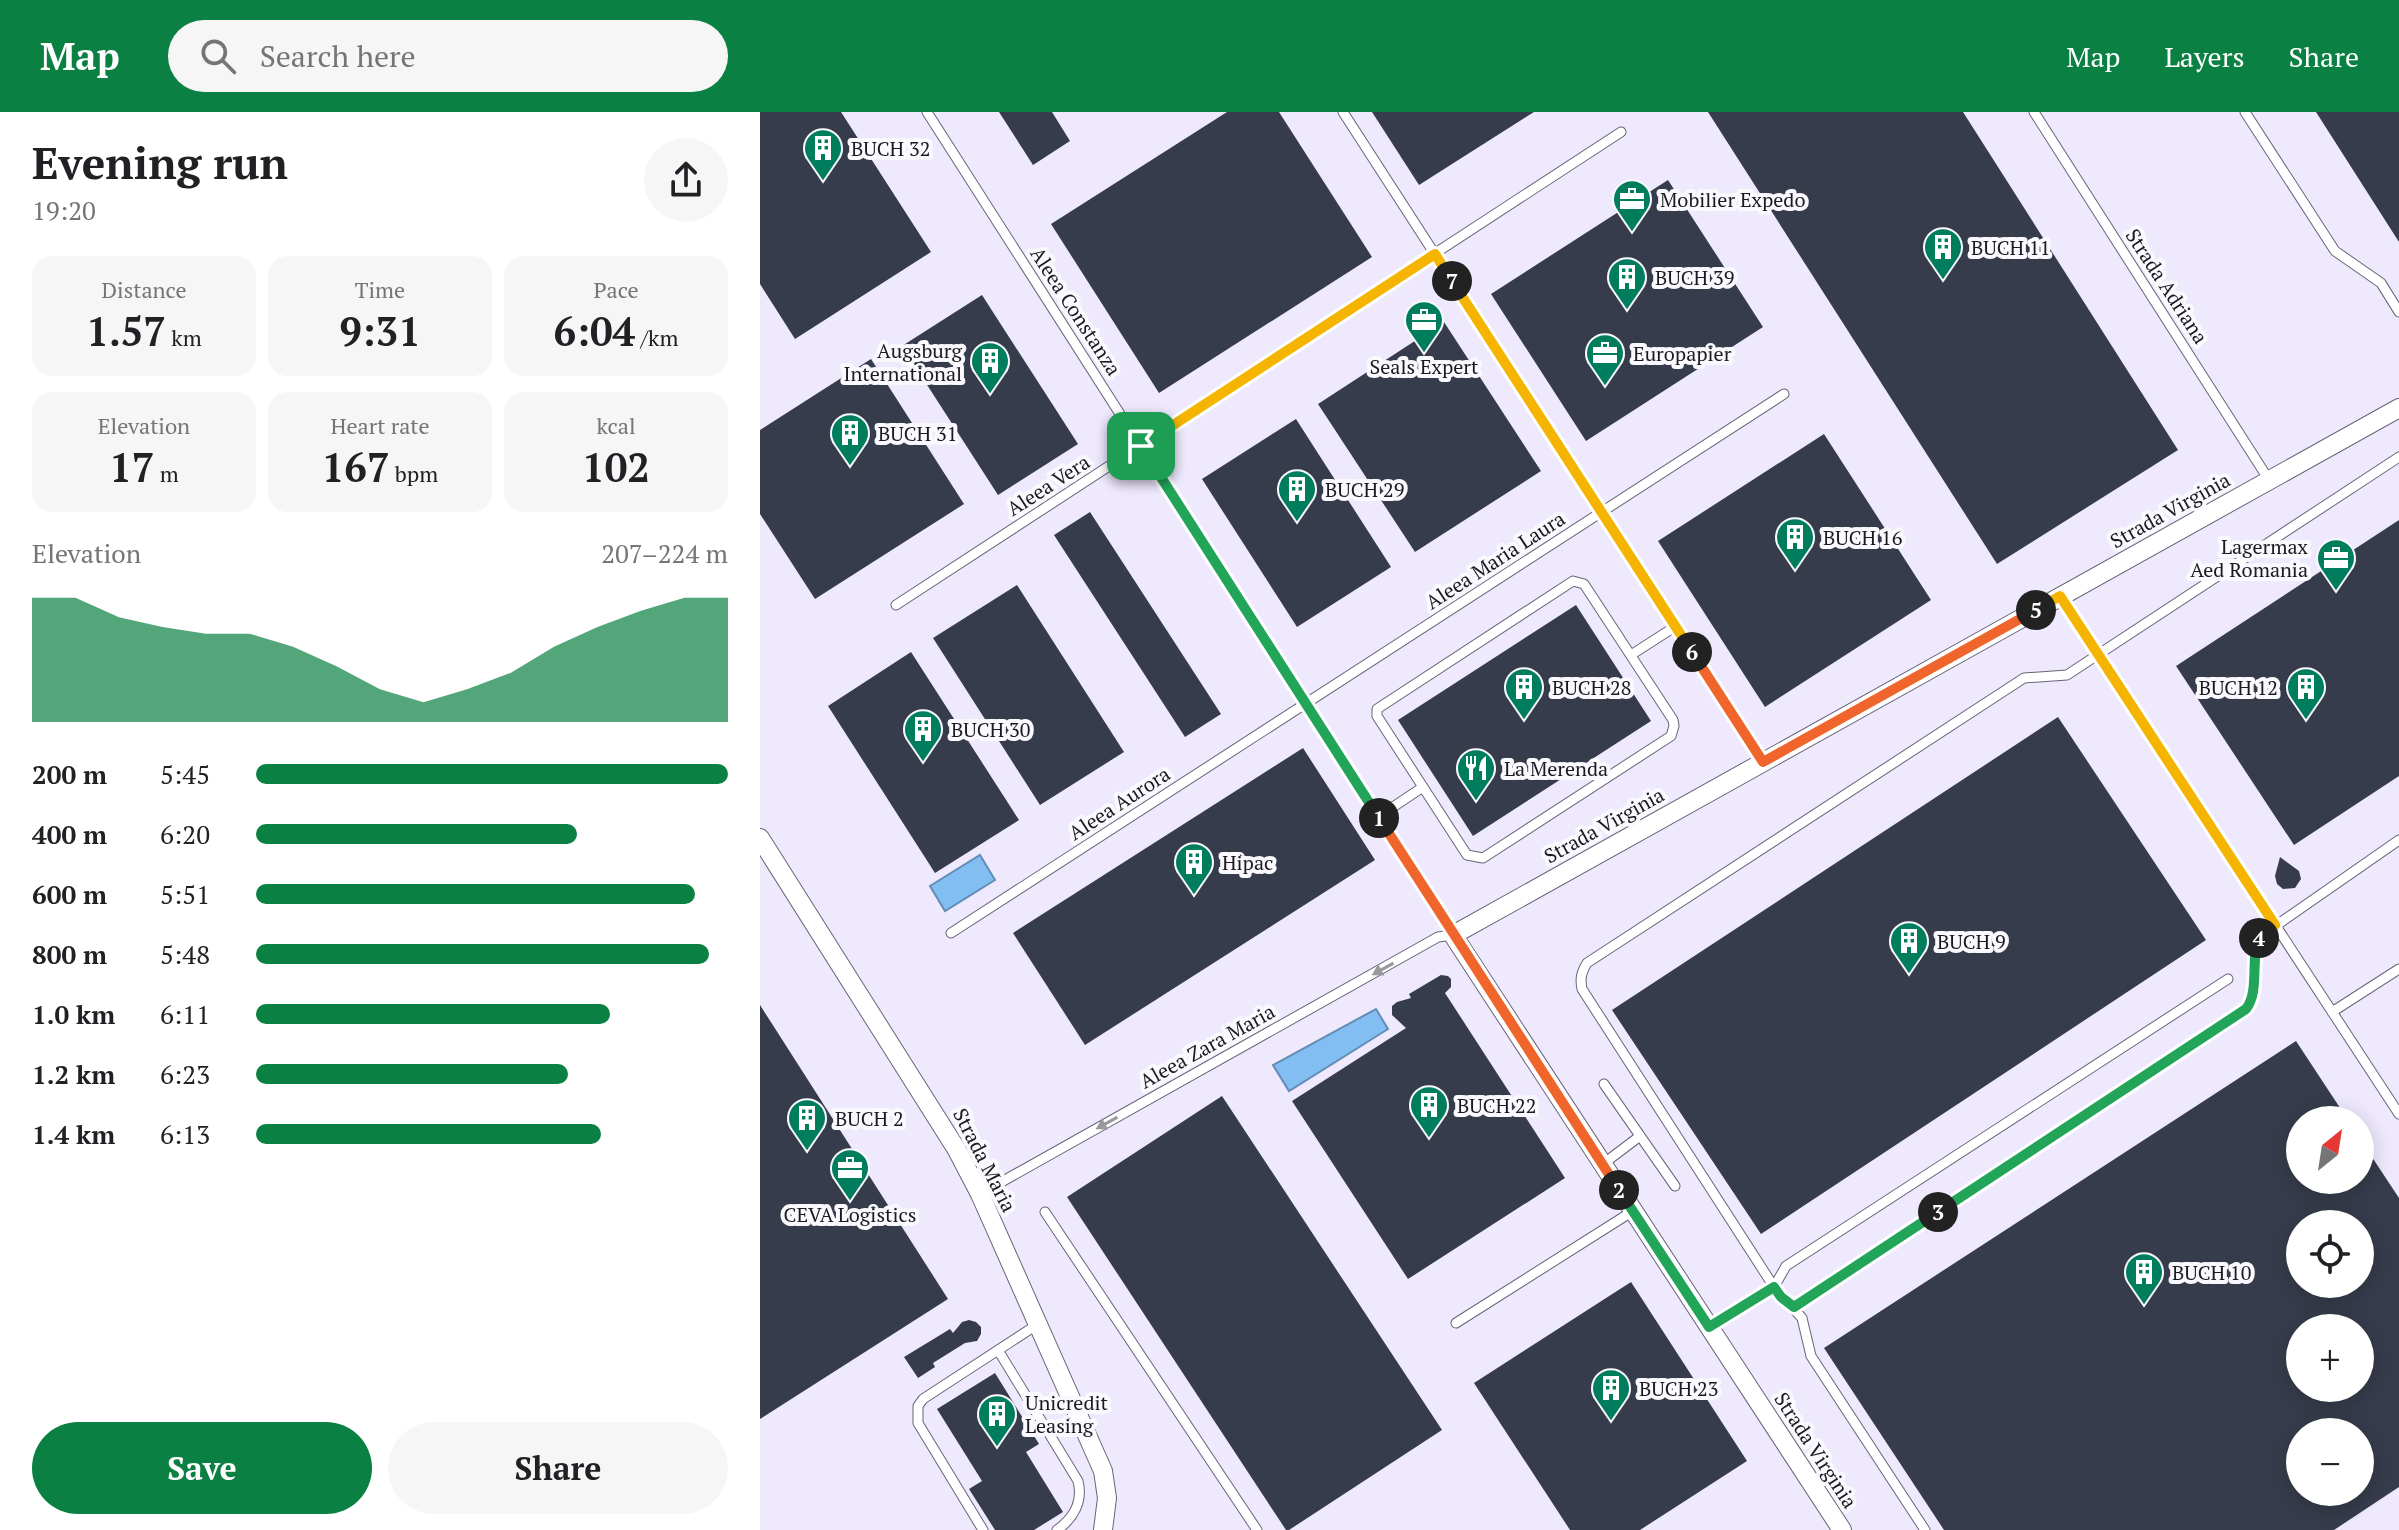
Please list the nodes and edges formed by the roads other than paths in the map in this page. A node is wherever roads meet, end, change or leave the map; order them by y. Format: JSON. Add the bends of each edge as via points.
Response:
{"nodes":[{"id":1,"x":927,"y":112,"type":"edge"},
{"id":2,"x":1343,"y":112,"type":"edge"},
{"id":3,"x":2034,"y":112,"type":"edge"},
{"id":4,"x":2245,"y":112,"type":"edge"},
{"id":5,"x":1621,"y":132,"type":"dead end"},
{"id":6,"x":1435,"y":254,"type":"junction"},
{"id":7,"x":2399,"y":312,"type":"edge"},
{"id":8,"x":1784,"y":394,"type":"dead end"},
{"id":9,"x":2399,"y":408,"type":"edge"},
{"id":10,"x":1141,"y":446,"type":"junction"},
{"id":11,"x":2399,"y":457,"type":"edge"},
{"id":12,"x":2269,"y":480,"type":"junction"},
{"id":13,"x":1602,"y":512,"type":"junction"},
{"id":14,"x":2060,"y":596,"type":"junction"},
{"id":15,"x":896,"y":605,"type":"dead end"},
{"id":16,"x":1676,"y":626,"type":"junction"},
{"id":17,"x":2098,"y":654,"type":"junction"},
{"id":18,"x":1631,"y":655,"type":"junction"},
{"id":19,"x":1305,"y":703,"type":"junction"},
{"id":20,"x":1763,"y":762,"type":"junction"},
{"id":21,"x":1423,"y":787,"type":"junction"},
{"id":22,"x":1378,"y":817,"type":"junction"},
{"id":23,"x":760,"y":838,"type":"edge"},
{"id":24,"x":2399,"y":840,"type":"edge"},
{"id":25,"x":2275,"y":925,"type":"junction"},
{"id":26,"x":951,"y":933,"type":"dead end"},
{"id":27,"x":1453,"y":935,"type":"junction"},
{"id":28,"x":2399,"y":969,"type":"edge"},
{"id":29,"x":2228,"y":979,"type":"dead end"},
{"id":30,"x":2332,"y":1012,"type":"junction"},
{"id":31,"x":1604,"y":1084,"type":"dead end"},
{"id":32,"x":2399,"y":1114,"type":"edge"},
{"id":33,"x":1640,"y":1136,"type":"junction"},
{"id":34,"x":1603,"y":1164,"type":"junction"},
{"id":35,"x":1675,"y":1186,"type":"dead end"},
{"id":36,"x":980,"y":1194,"type":"junction"},
{"id":37,"x":1633,"y":1211,"type":"junction"},
{"id":38,"x":1045,"y":1212,"type":"dead end"},
{"id":39,"x":1774,"y":1287,"type":"junction"},
{"id":40,"x":1794,"y":1307,"type":"junction"},
{"id":41,"x":1456,"y":1323,"type":"dead end"},
{"id":42,"x":1039,"y":1324,"type":"junction"},
{"id":43,"x":1709,"y":1327,"type":"junction"},
{"id":44,"x":998,"y":1350,"type":"junction"},
{"id":45,"x":983,"y":1530,"type":"edge"},
{"id":46,"x":1057,"y":1530,"type":"edge"},
{"id":47,"x":1103,"y":1530,"type":"edge"},
{"id":48,"x":1257,"y":1530,"type":"edge"},
{"id":49,"x":1842,"y":1530,"type":"edge"},
{"id":50,"x":1925,"y":1530,"type":"edge"}],
"edges":[{"from":1,"to":10,"type":"lane","name":"Aleea Constanza"},
{"from":2,"to":6,"type":"lane"},
{"from":3,"to":12,"type":"lane","name":"Strada Adriana"},
{"from":4,"to":7,"type":"lane","via":[[2335,251],[2381,283]]},
{"from":5,"to":6,"type":"lane","name":"Aleea Vera"},
{"from":6,"to":10,"type":"lane","name":"Aleea Vera"},
{"from":6,"to":13,"type":"lane"},
{"from":8,"to":13,"type":"lane","name":"Aleea Maria Laura"},
{"from":9,"to":12,"type":"street","name":"Strada Virginia"},
{"from":10,"to":15,"type":"lane","name":"Aleea Vera"},
{"from":10,"to":19,"type":"lane","name":"Aleea Constanza"},
{"from":11,"to":17,"type":"lane"},
{"from":12,"to":14,"type":"street","name":"Strada Virginia"},
{"from":13,"to":16,"type":"lane"},
{"from":13,"to":19,"type":"lane","name":"Aleea Maria Laura"},
{"from":14,"to":17,"type":"lane"},
{"from":14,"to":20,"type":"street","name":"Strada Virginia"},
{"from":16,"to":18,"type":"lane"},
{"from":16,"to":20,"type":"lane"},
{"from":17,"to":25,"type":"lane"},
{"from":17,"to":39,"type":"lane","via":[[2067,675],[2024,678],[1582,970],[1582,989]]},
{"from":18,"to":21,"type":"lane","via":[[1673,720],[1671,736],[1483,858],[1467,855]]},
{"from":18,"to":21,"type":"lane","via":[[1584,584],[1573,581],[1378,706],[1377,716]]},
{"from":19,"to":22,"type":"lane","name":"Aleea Constanza"},
{"from":19,"to":26,"type":"lane","name":"Aleea Aurora"},
{"from":20,"to":27,"type":"street","name":"Strada Virginia"},
{"from":21,"to":22,"type":"lane"},
{"from":22,"to":27,"type":"lane","name":"Aleea Constanza"},
{"from":23,"to":36,"type":"street","name":"Strada Maria","via":[[936,1112]]},
{"from":24,"to":25,"type":"lane"},
{"from":25,"to":30,"type":"lane"},
{"from":25,"to":40,"type":"lane","via":[[2258,940],[2246,1009]]},
{"from":27,"to":34,"type":"street","name":"Strada Virginia"},
{"from":27,"to":36,"type":"lane","name":"Aleea Zara Maria","one_way":true,"via":[[1438,937]]},
{"from":28,"to":30,"type":"lane"},
{"from":29,"to":39,"type":"lane","via":[[1786,1266]]},
{"from":30,"to":32,"type":"lane"},
{"from":31,"to":33,"type":"lane"},
{"from":33,"to":34,"type":"lane"},
{"from":33,"to":35,"type":"lane"},
{"from":34,"to":37,"type":"street","name":"Strada Virginia"},
{"from":36,"to":42,"type":"street","name":"Strada Maria"},
{"from":37,"to":41,"type":"lane"},
{"from":37,"to":43,"type":"street","name":"Strada Virginia"},
{"from":38,"to":48,"type":"lane"},
{"from":39,"to":40,"type":"lane"},
{"from":39,"to":43,"type":"lane"},
{"from":40,"to":50,"type":"lane","via":[[1806,1327],[1811,1356]]},
{"from":42,"to":44,"type":"lane"},
{"from":42,"to":47,"type":"street","name":"Strada Maria","via":[[1103,1471]]},
{"from":43,"to":49,"type":"street","name":"Strada Virginia"},
{"from":44,"to":45,"type":"lane","via":[[923,1399],[917,1414]]},
{"from":44,"to":46,"type":"lane","via":[[1078,1481],[1078,1505]]}]}
